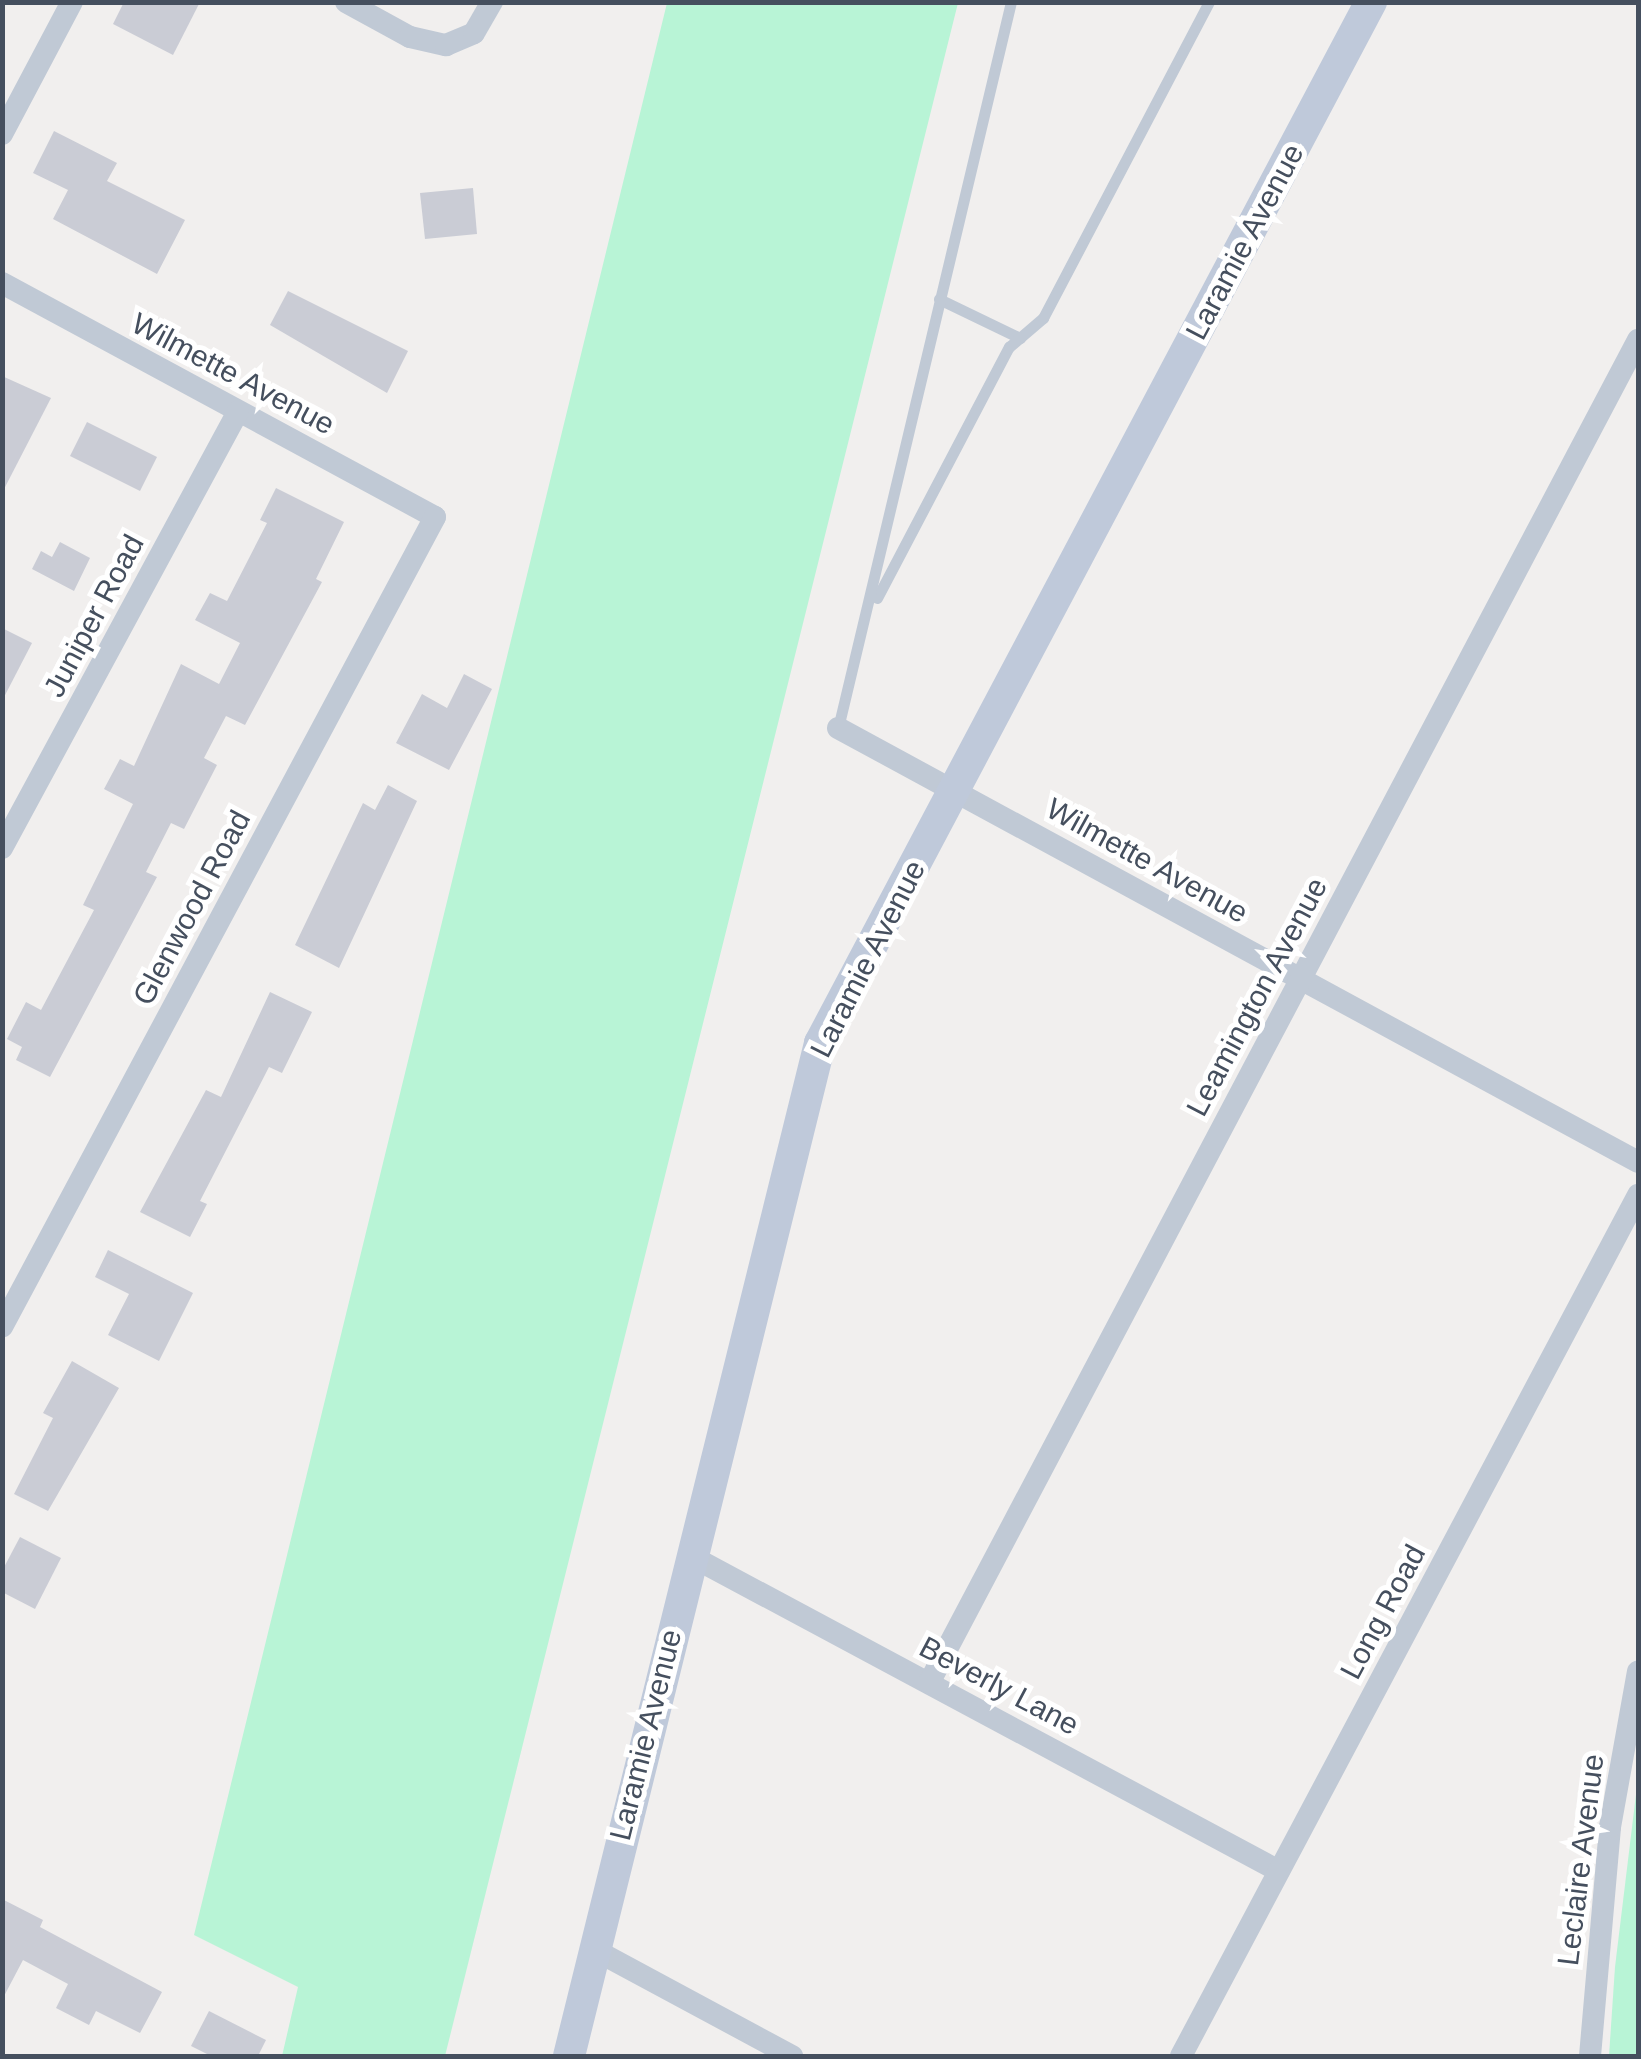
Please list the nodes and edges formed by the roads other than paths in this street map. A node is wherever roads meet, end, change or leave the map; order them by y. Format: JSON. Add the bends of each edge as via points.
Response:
{"nodes":[{"id":1,"x":72,"y":2,"type":"edge"},
{"id":2,"x":346,"y":2,"type":"edge"},
{"id":3,"x":492,"y":2,"type":"edge"},
{"id":4,"x":1011,"y":2,"type":"edge"},
{"id":5,"x":1209,"y":2,"type":"edge"},
{"id":6,"x":1371,"y":2,"type":"edge"},
{"id":7,"x":2,"y":134,"type":"edge"},
{"id":8,"x":2,"y":283,"type":"edge"},
{"id":9,"x":939,"y":299,"type":"junction"},
{"id":10,"x":1020,"y":338,"type":"junction"},
{"id":11,"x":1638,"y":340,"type":"edge"},
{"id":12,"x":238,"y":412,"type":"junction"},
{"id":13,"x":435,"y":518,"type":"joint"},
{"id":14,"x":868,"y":615,"type":"junction"},
{"id":15,"x":838,"y":728,"type":"joint"},
{"id":16,"x":955,"y":790,"type":"junction"},
{"id":17,"x":2,"y":848,"type":"edge"},
{"id":18,"x":1300,"y":978,"type":"junction"},
{"id":19,"x":1638,"y":1162,"type":"edge"},
{"id":20,"x":1638,"y":1195,"type":"edge"},
{"id":21,"x":2,"y":1326,"type":"edge"},
{"id":22,"x":690,"y":1556,"type":"junction"},
{"id":23,"x":1638,"y":1671,"type":"edge"},
{"id":24,"x":929,"y":1683,"type":"junction"},
{"id":25,"x":1279,"y":1871,"type":"junction"},
{"id":26,"x":595,"y":1950,"type":"junction"},
{"id":27,"x":569,"y":2056,"type":"edge"},
{"id":28,"x":792,"y":2056,"type":"edge"},
{"id":29,"x":1180,"y":2056,"type":"edge"},
{"id":30,"x":1590,"y":2056,"type":"edge"}],
"edges":[{"from":1,"to":7,"type":"street"},
{"from":2,"to":3,"type":"street","via":[[410,37],[446,45],[474,33]]},
{"from":4,"to":9,"type":"lane"},
{"from":5,"to":10,"type":"lane","via":[[1043,318]]},
{"from":6,"to":16,"type":"street","name":"Laramie Avenue"},
{"from":8,"to":12,"type":"street","name":"Wilmette Avenue"},
{"from":9,"to":10,"type":"lane"},
{"from":9,"to":14,"type":"lane"},
{"from":10,"to":14,"type":"lane"},
{"from":11,"to":18,"type":"street","name":"Leamington Avenue"},
{"from":12,"to":13,"type":"street","name":"Wilmette Avenue"},
{"from":12,"to":17,"type":"street","name":"Juniper Road"},
{"from":13,"to":21,"type":"street","name":"Glenwood Road"},
{"from":14,"to":15,"type":"lane"},
{"from":15,"to":16,"type":"street","name":"Wilmette Avenue"},
{"from":16,"to":18,"type":"street","name":"Wilmette Avenue"},
{"from":16,"to":22,"type":"street","name":"Laramie Avenue","via":[[820,1043]]},
{"from":18,"to":19,"type":"street","name":"Wilmette Avenue"},
{"from":18,"to":24,"type":"street","name":"Leamington Avenue"},
{"from":20,"to":25,"type":"street","name":"Long Road"},
{"from":22,"to":24,"type":"street","name":"Beverly Lane"},
{"from":22,"to":26,"type":"street","name":"Laramie Avenue"},
{"from":23,"to":30,"type":"street","name":"Leclaire Avenue","via":[[1610,1828]]},
{"from":24,"to":25,"type":"street","name":"Beverly Lane"},
{"from":25,"to":29,"type":"street","name":"Long Road"},
{"from":26,"to":27,"type":"street","name":"Laramie Avenue"},
{"from":26,"to":28,"type":"street"}]}
